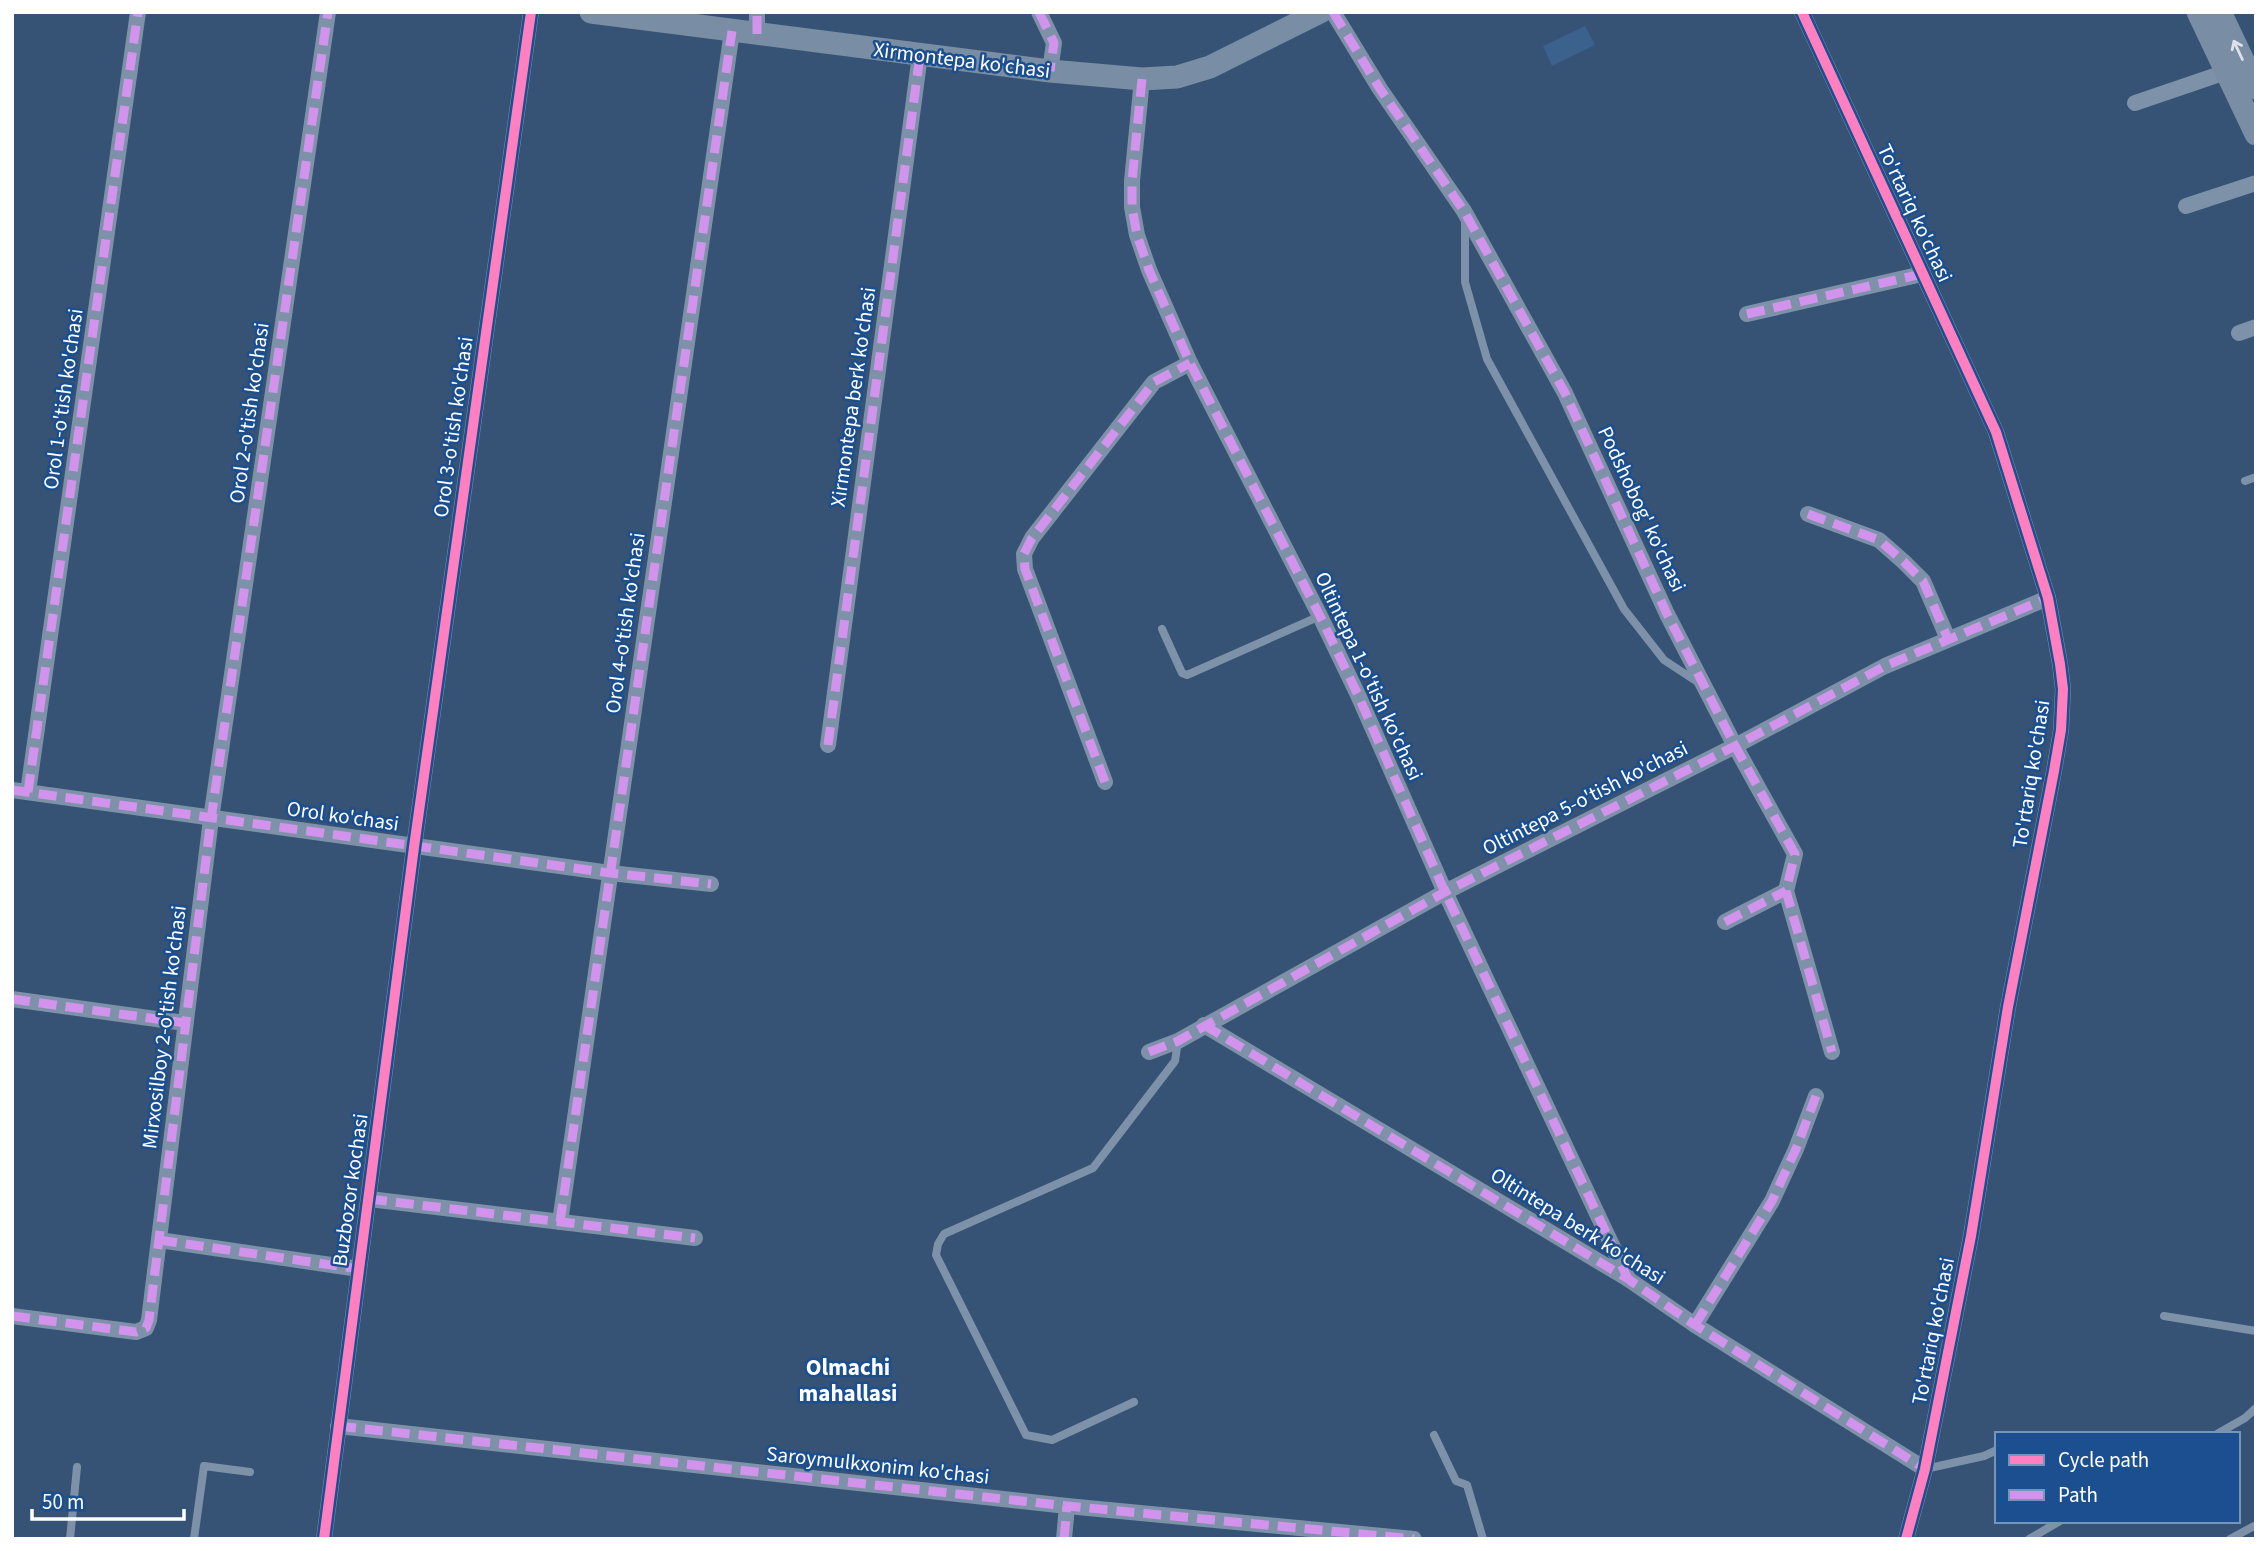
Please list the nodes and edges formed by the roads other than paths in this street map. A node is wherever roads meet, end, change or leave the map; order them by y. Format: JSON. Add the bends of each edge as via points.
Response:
{"nodes":[{"id":1,"x":138,"y":12,"type":"edge"},
{"id":2,"x":328,"y":12,"type":"edge"},
{"id":3,"x":531,"y":12,"type":"edge"},
{"id":4,"x":592,"y":12,"type":"edge"},
{"id":5,"x":1039,"y":12,"type":"edge"},
{"id":6,"x":1320,"y":12,"type":"edge"},
{"id":7,"x":1333,"y":12,"type":"edge"},
{"id":8,"x":1802,"y":12,"type":"edge"},
{"id":9,"x":2198,"y":12,"type":"edge"},
{"id":10,"x":2220,"y":12,"type":"edge"},
{"id":11,"x":757,"y":23,"type":"edge"},
{"id":12,"x":732,"y":31,"type":"junction"},
{"id":13,"x":920,"y":55,"type":"junction"},
{"id":14,"x":1050,"y":71,"type":"junction"},
{"id":15,"x":2226,"y":72,"type":"junction"},
{"id":16,"x":1142,"y":79,"type":"junction"},
{"id":17,"x":2256,"y":88,"type":"edge"},
{"id":18,"x":2135,"y":103,"type":"dead end"},
{"id":19,"x":2256,"y":134,"type":"edge"},
{"id":20,"x":2256,"y":183,"type":"edge"},
{"id":21,"x":2186,"y":206,"type":"dead end"},
{"id":22,"x":1464,"y":211,"type":"junction"},
{"id":23,"x":1922,"y":274,"type":"junction"},
{"id":24,"x":1747,"y":314,"type":"dead end"},
{"id":25,"x":2256,"y":327,"type":"edge"},
{"id":26,"x":2239,"y":333,"type":"dead end"},
{"id":27,"x":1190,"y":363,"type":"junction"},
{"id":28,"x":2256,"y":477,"type":"edge"},
{"id":29,"x":2245,"y":481,"type":"dead end"},
{"id":30,"x":1808,"y":514,"type":"dead end"},
{"id":31,"x":2048,"y":598,"type":"junction"},
{"id":32,"x":1320,"y":616,"type":"junction"},
{"id":33,"x":1162,"y":629,"type":"dead end"},
{"id":34,"x":1948,"y":639,"type":"junction"},
{"id":35,"x":1704,"y":686,"type":"junction"},
{"id":36,"x":828,"y":744,"type":"dead end"},
{"id":37,"x":1735,"y":746,"type":"junction"},
{"id":38,"x":1105,"y":782,"type":"dead end"},
{"id":39,"x":20,"y":791,"type":"edge"},
{"id":40,"x":211,"y":819,"type":"junction"},
{"id":41,"x":414,"y":847,"type":"junction"},
{"id":42,"x":610,"y":873,"type":"junction"},
{"id":43,"x":711,"y":884,"type":"dead end"},
{"id":44,"x":1786,"y":891,"type":"junction"},
{"id":45,"x":1445,"y":892,"type":"junction"},
{"id":46,"x":1725,"y":922,"type":"dead end"},
{"id":47,"x":12,"y":999,"type":"edge"},
{"id":48,"x":185,"y":1023,"type":"junction"},
{"id":49,"x":1204,"y":1025,"type":"junction"},
{"id":50,"x":1178,"y":1041,"type":"junction"},
{"id":51,"x":1149,"y":1052,"type":"dead end"},
{"id":52,"x":1832,"y":1052,"type":"dead end"},
{"id":53,"x":1816,"y":1096,"type":"dead end"},
{"id":54,"x":369,"y":1199,"type":"junction"},
{"id":55,"x":560,"y":1222,"type":"junction"},
{"id":56,"x":695,"y":1238,"type":"dead end"},
{"id":57,"x":159,"y":1240,"type":"junction"},
{"id":58,"x":359,"y":1269,"type":"junction"},
{"id":59,"x":1628,"y":1279,"type":"junction"},
{"id":60,"x":12,"y":1316,"type":"edge"},
{"id":61,"x":2164,"y":1316,"type":"dead end"},
{"id":62,"x":1695,"y":1325,"type":"junction"},
{"id":63,"x":2256,"y":1331,"type":"edge"},
{"id":64,"x":1135,"y":1402,"type":"dead end"},
{"id":65,"x":2256,"y":1408,"type":"edge"},
{"id":66,"x":338,"y":1426,"type":"junction"},
{"id":67,"x":2220,"y":1432,"type":"edge"},
{"id":68,"x":1434,"y":1435,"type":"dead end"},
{"id":69,"x":1995,"y":1451,"type":"edge"},
{"id":70,"x":78,"y":1467,"type":"dead end"},
{"id":71,"x":1926,"y":1469,"type":"junction"},
{"id":72,"x":250,"y":1472,"type":"dead end"},
{"id":73,"x":1067,"y":1506,"type":"junction"},
{"id":74,"x":2057,"y":1523,"type":"edge"},
{"id":75,"x":2256,"y":1525,"type":"edge"},
{"id":76,"x":70,"y":1539,"type":"edge"},
{"id":77,"x":194,"y":1539,"type":"edge"},
{"id":78,"x":324,"y":1539,"type":"edge"},
{"id":79,"x":1063,"y":1539,"type":"edge"},
{"id":80,"x":1414,"y":1539,"type":"edge"},
{"id":81,"x":1483,"y":1539,"type":"edge"},
{"id":82,"x":1906,"y":1539,"type":"edge"},
{"id":83,"x":2029,"y":1539,"type":"edge"},
{"id":84,"x":2230,"y":1539,"type":"edge"}],
"edges":[{"from":1,"to":39,"type":"street","name":"Orol 1-o'tish ko'chasi"},
{"from":2,"to":40,"type":"street","name":"Orol 2-o'tish ko'chasi"},
{"from":3,"to":41,"type":"street","name":"Orol 3-o'tish ko'chasi"},
{"from":4,"to":12,"type":"street","name":"Xirmontepa ko'chasi"},
{"from":5,"to":14,"type":"street","via":[[1054,43]]},
{"from":6,"to":16,"type":"street","name":"Xirmontepa ko'chasi","via":[[1210,67],[1177,77]]},
{"from":7,"to":22,"type":"street","name":"Podshobog' ko'chasi"},
{"from":8,"to":23,"type":"street","name":"To'rtariq ko'chasi"},
{"from":9,"to":15,"type":"street"},
{"from":17,"to":10,"type":"street","one_way":true},
{"from":11,"to":12,"type":"street","name":"Xirmontepa ko'chasi"},
{"from":11,"to":13,"type":"street","name":"Xirmontepa ko'chasi"},
{"from":12,"to":42,"type":"street","name":"Orol 4-o'tish ko'chasi"},
{"from":13,"to":14,"type":"street","name":"Xirmontepa ko'chasi"},
{"from":13,"to":36,"type":"street","name":"Xirmontepa berk ko'chasi"},
{"from":14,"to":16,"type":"street","name":"Xirmontepa ko'chasi"},
{"from":15,"to":18,"type":"street"},
{"from":15,"to":19,"type":"street"},
{"from":16,"to":27,"type":"street","name":"Oltintepa 1-o'tish ko'chasi","via":[[1132,207],[1149,270]]},
{"from":20,"to":21,"type":"street"},
{"from":22,"to":35,"type":"street","name":"Podshobog' ko'chasi","via":[[1565,393]]},
{"from":22,"to":35,"type":"lane","via":[[1465,282],[1487,359],[1624,609],[1664,660]]},
{"from":23,"to":24,"type":"street"},
{"from":23,"to":31,"type":"street","name":"To'rtariq ko'chasi","via":[[1996,432]]},
{"from":25,"to":26,"type":"street"},
{"from":27,"to":32,"type":"street","name":"Oltintepa 1-o'tish ko'chasi"},
{"from":27,"to":38,"type":"street","via":[[1154,382],[1024,554],[1025,569]]},
{"from":28,"to":29,"type":"lane"},
{"from":30,"to":34,"type":"street","via":[[1878,540],[1904,562],[1923,581]]},
{"from":31,"to":34,"type":"street","name":"Oltintepa 5-o'tish ko'chasi"},
{"from":31,"to":71,"type":"street","name":"To'rtariq ko'chasi","via":[[2063,689],[2061,730]]},
{"from":32,"to":33,"type":"lane","via":[[1187,675]]},
{"from":32,"to":45,"type":"street","name":"Oltintepa 1-o'tish ko'chasi"},
{"from":34,"to":37,"type":"street","name":"Oltintepa 5-o'tish ko'chasi","via":[[1885,666]]},
{"from":35,"to":37,"type":"street","name":"Podshobog' ko'chasi"},
{"from":37,"to":44,"type":"street","name":"Podshobog' ko'chasi","via":[[1795,854]]},
{"from":37,"to":45,"type":"street","name":"Oltintepa 5-o'tish ko'chasi"},
{"from":39,"to":40,"type":"street","name":"Orol ko'chasi"},
{"from":40,"to":41,"type":"street","name":"Orol ko'chasi"},
{"from":40,"to":48,"type":"street","name":"Mirxosilboy 2-o'tish ko'chasi"},
{"from":41,"to":42,"type":"street","name":"Orol ko'chasi"},
{"from":41,"to":54,"type":"street","name":"Buzbozor kochasi"},
{"from":42,"to":43,"type":"street","name":"Orol ko'chasi"},
{"from":42,"to":55,"type":"street","name":"Orol 4-o'tish ko'chasi"},
{"from":44,"to":46,"type":"street"},
{"from":44,"to":52,"type":"street","name":"Podshobog' ko'chasi"},
{"from":45,"to":49,"type":"street","name":"Oltintepa 5-o'tish ko'chasi"},
{"from":45,"to":59,"type":"street","name":"Oltintepa 1-o'tish ko'chasi"},
{"from":47,"to":48,"type":"street"},
{"from":48,"to":57,"type":"street","name":"Mirxosilboy 2-o'tish ko'chasi"},
{"from":49,"to":50,"type":"street","name":"Oltintepa 5-o'tish ko'chasi"},
{"from":49,"to":59,"type":"street","name":"Oltintepa berk ko'chasi"},
{"from":50,"to":51,"type":"street","name":"Oltintepa 5-o'tish ko'chasi"},
{"from":50,"to":64,"type":"lane","via":[[1175,1061],[1093,1168],[944,1234],[936,1255],[1026,1435],[1052,1440]]},
{"from":53,"to":62,"type":"street","via":[[1772,1201]]},
{"from":54,"to":55,"type":"street"},
{"from":54,"to":58,"type":"street","name":"Buzbozor kochasi"},
{"from":55,"to":56,"type":"street"},
{"from":57,"to":58,"type":"street"},
{"from":57,"to":60,"type":"street","name":"Mirxosilboy 2-o'tish ko'chasi","via":[[146,1328],[136,1332]]},
{"from":58,"to":66,"type":"street","name":"Buzbozor kochasi"},
{"from":59,"to":62,"type":"street","name":"Oltintepa berk ko'chasi"},
{"from":61,"to":63,"type":"lane"},
{"from":62,"to":71,"type":"street","name":"Oltintepa berk ko'chasi"},
{"from":65,"to":67,"type":"lane"},
{"from":66,"to":73,"type":"street","name":"Saroymulkxonim ko'chasi"},
{"from":66,"to":78,"type":"street","name":"Buzbozor kochasi"},
{"from":68,"to":81,"type":"lane","via":[[1456,1481],[1467,1485]]},
{"from":69,"to":71,"type":"lane"},
{"from":70,"to":76,"type":"lane"},
{"from":71,"to":82,"type":"street","name":"To'rtariq ko'chasi"},
{"from":72,"to":77,"type":"lane","via":[[204,1466]]},
{"from":73,"to":79,"type":"street"},
{"from":73,"to":80,"type":"street","name":"Saroymulkxonim ko'chasi"},
{"from":74,"to":83,"type":"lane"},
{"from":75,"to":84,"type":"lane"}]}
